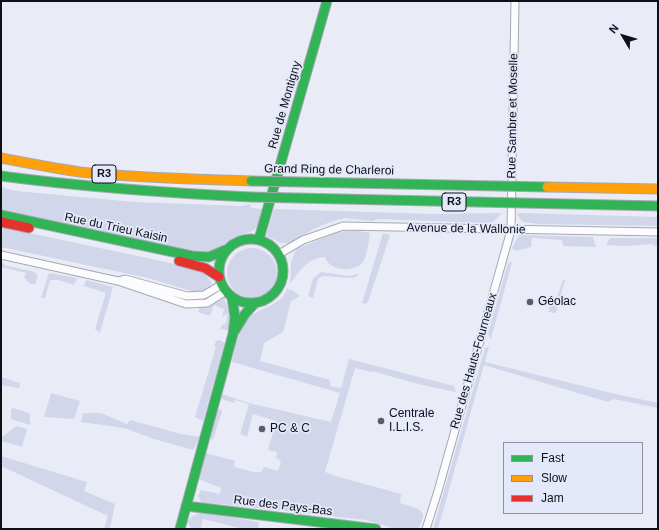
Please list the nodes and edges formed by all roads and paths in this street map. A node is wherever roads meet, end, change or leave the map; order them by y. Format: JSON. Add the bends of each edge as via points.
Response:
{"nodes":[{"id":1,"x":327,"y":1,"type":"edge"},
{"id":2,"x":515,"y":1,"type":"edge"},
{"id":3,"x":1,"y":158,"type":"edge"},
{"id":4,"x":1,"y":176,"type":"edge"},
{"id":5,"x":658,"y":190,"type":"edge"},
{"id":6,"x":658,"y":206,"type":"edge"},
{"id":7,"x":1,"y":214,"type":"edge"},
{"id":8,"x":1,"y":222,"type":"edge"},
{"id":9,"x":511,"y":230,"type":"junction"},
{"id":10,"x":658,"y":232,"type":"edge"},
{"id":11,"x":259,"y":239,"type":"junction"},
{"id":12,"x":225,"y":250,"type":"junction"},
{"id":13,"x":279,"y":254,"type":"junction"},
{"id":14,"x":1,"y":255,"type":"edge"},
{"id":15,"x":225,"y":288,"type":"junction"},
{"id":16,"x":255,"y":303,"type":"junction"},
{"id":17,"x":233,"y":334,"type":"junction"},
{"id":18,"x":186,"y":506,"type":"junction"},
{"id":19,"x":180,"y":529,"type":"edge"},
{"id":20,"x":373,"y":529,"type":"edge"},
{"id":21,"x":426,"y":529,"type":"edge"}],
"edges":[{"from":1,"to":11,"type":"main road","name":"Rue de Montigny"},
{"from":2,"to":9,"type":"street","name":"Rue Sambre et Moselle"},
{"from":3,"to":5,"type":"main road","name":"Grand Ring de Charleroi","number":"R3","bridge":true,"via":[[56,169],[164,178]]},
{"from":4,"to":6,"type":"main road","number":"R3","bridge":true,"via":[[51,184],[251,197]]},
{"from":7,"to":12,"type":"main road","name":"Rue du Trieu Kaisin","via":[[192,256],[209,257]]},
{"from":8,"to":15,"type":"main road","name":"Rue du Trieu Kaisin","via":[[190,263],[205,268]]},
{"from":9,"to":10,"type":"street","name":"Avenue de la Wallonie"},
{"from":9,"to":13,"type":"street","name":"Avenue de la Wallonie","via":[[343,226],[304,240]]},
{"from":9,"to":21,"type":"street","name":"Rue des Hauts-Fourneaux"},
{"from":11,"to":12,"type":"main road","via":[[246,238]]},
{"from":11,"to":13,"type":"main road","via":[[271,244]]},
{"from":12,"to":15,"type":"main road","via":[[219,263]]},
{"from":13,"to":16,"type":"main road","via":[[284,269],[281,285],[270,297]]},
{"from":14,"to":15,"type":"street","via":[[118,281],[125,279],[187,296],[204,295]]},
{"from":15,"to":16,"type":"main road","via":[[243,303]]},
{"from":15,"to":17,"type":"main road","via":[[234,317]]},
{"from":16,"to":17,"type":"main road"},
{"from":17,"to":18,"type":"main road"},
{"from":18,"to":19,"type":"main road"},
{"from":18,"to":20,"type":"main road","name":"Rue des Pays-Bas"}]}
